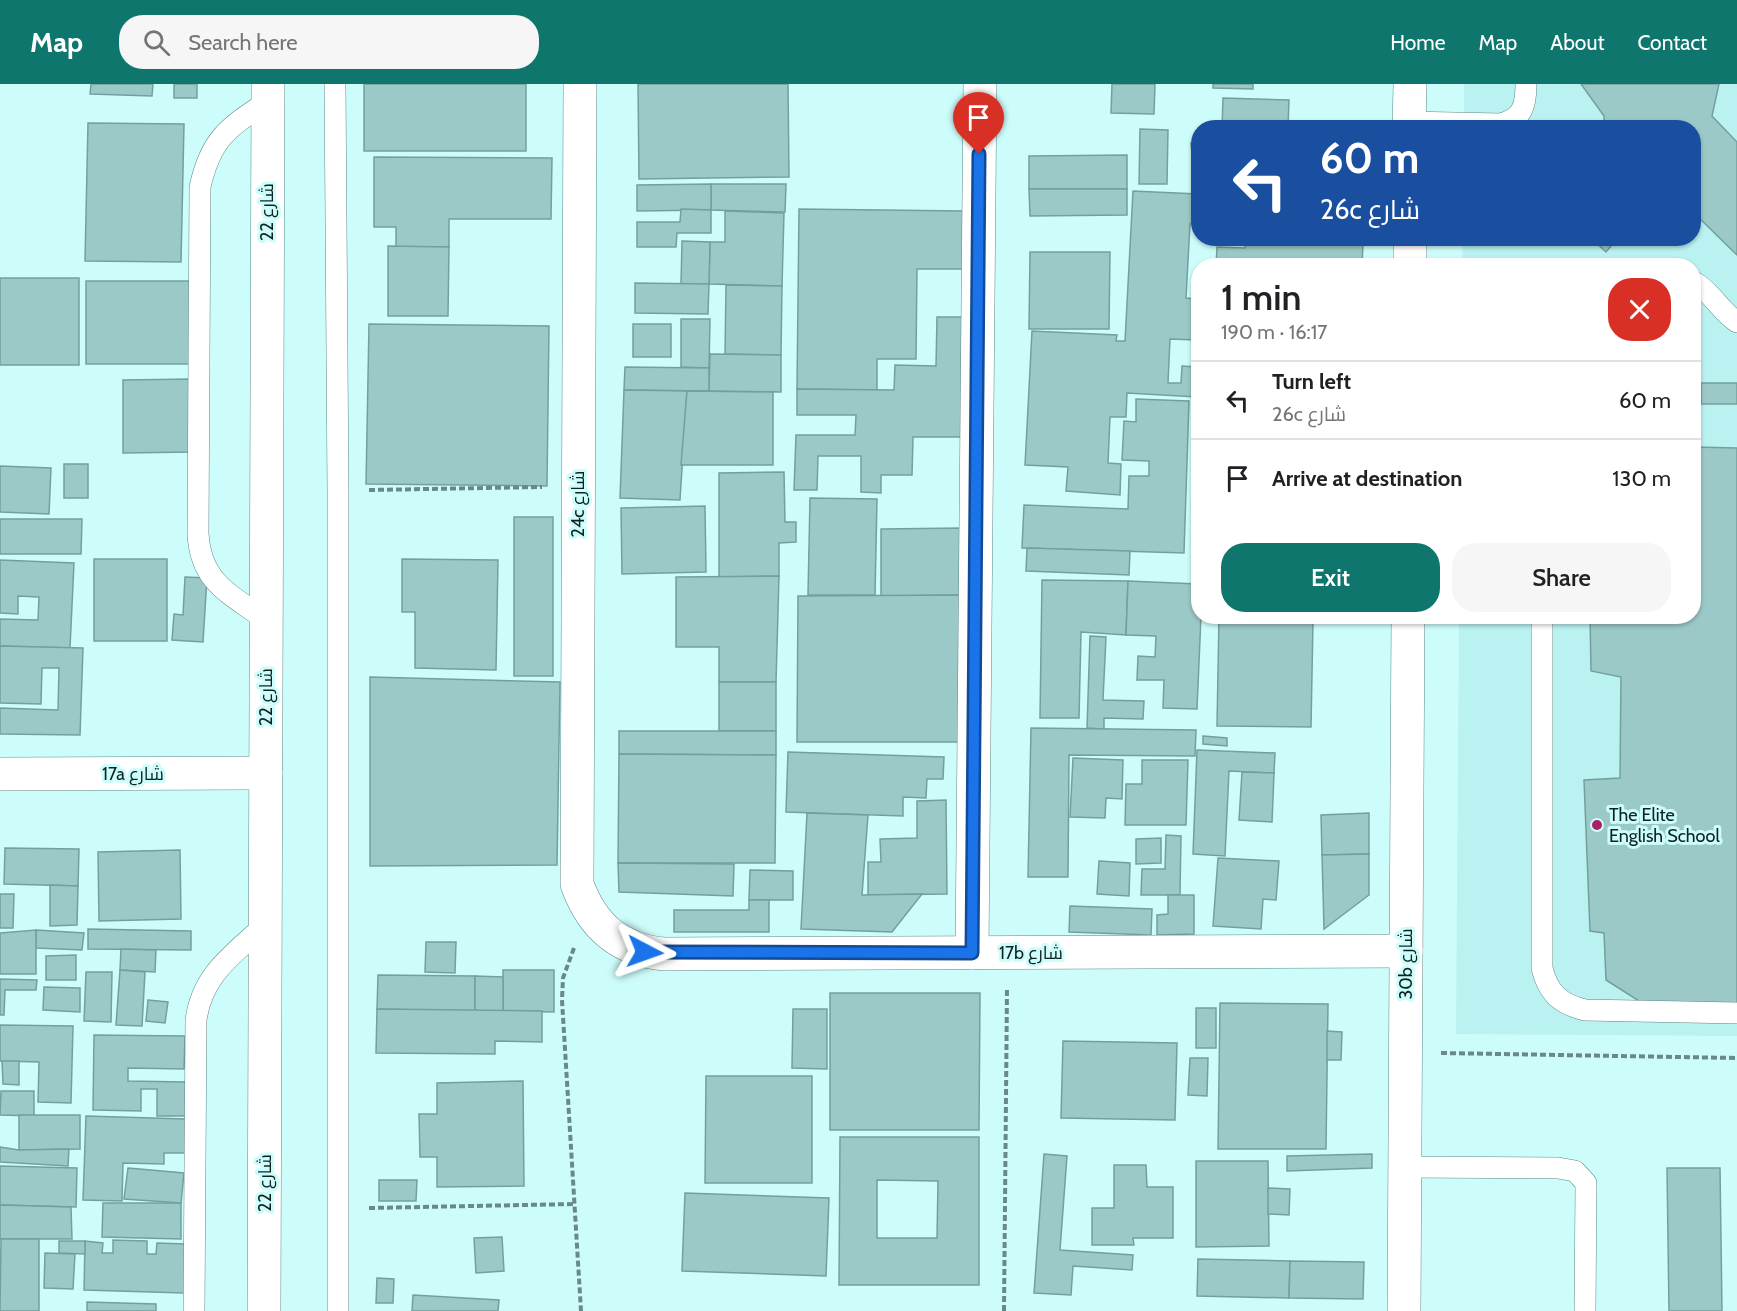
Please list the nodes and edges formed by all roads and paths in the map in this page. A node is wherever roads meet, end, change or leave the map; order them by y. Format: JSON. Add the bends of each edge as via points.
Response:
{"nodes":[{"id":1,"x":335,"y":84,"type":"edge"},
{"id":2,"x":580,"y":84,"type":"edge"},
{"id":3,"x":980,"y":84,"type":"edge"},
{"id":4,"x":1410,"y":84,"type":"edge"},
{"id":5,"x":1526,"y":84,"type":"edge"},
{"id":6,"x":268,"y":93,"type":"edge"},
{"id":7,"x":1409,"y":120,"type":"edge"},
{"id":8,"x":1514,"y":120,"type":"edge"},
{"id":9,"x":1701,"y":286,"type":"edge"},
{"id":10,"x":1737,"y":322,"type":"edge"},
{"id":11,"x":578,"y":486,"type":"junction"},
{"id":12,"x":339,"y":491,"type":"junction"},
{"id":13,"x":266,"y":620,"type":"junction"},
{"id":14,"x":1408,"y":624,"type":"edge"},
{"id":15,"x":1542,"y":624,"type":"edge"},
{"id":16,"x":266,"y":773,"type":"junction"},
{"id":17,"x":0,"y":774,"type":"edge"},
{"id":18,"x":594,"y":921,"type":"junction"},
{"id":19,"x":266,"y":924,"type":"junction"},
{"id":20,"x":1406,"y":951,"type":"junction"},
{"id":21,"x":972,"y":953,"type":"junction"},
{"id":22,"x":1007,"y":953,"type":"junction"},
{"id":23,"x":1737,"y":1013,"type":"edge"},
{"id":24,"x":1406,"y":1053,"type":"junction"},
{"id":25,"x":1737,"y":1058,"type":"edge"},
{"id":26,"x":1405,"y":1167,"type":"junction"},
{"id":27,"x":575,"y":1204,"type":"junction"},
{"id":28,"x":338,"y":1208,"type":"junction"},
{"id":29,"x":194,"y":1311,"type":"edge"},
{"id":30,"x":264,"y":1311,"type":"edge"},
{"id":31,"x":338,"y":1311,"type":"edge"},
{"id":32,"x":581,"y":1311,"type":"edge"},
{"id":33,"x":1004,"y":1311,"type":"edge"},
{"id":34,"x":1404,"y":1311,"type":"edge"},
{"id":35,"x":1585,"y":1311,"type":"edge"}],
"edges":[{"from":1,"to":12,"type":"lane"},
{"from":2,"to":11,"type":"street","name":"24c شارع"},
{"from":3,"to":21,"type":"street"},
{"from":4,"to":7,"type":"street"},
{"from":5,"to":8,"type":"lane","via":[[1526,103]]},
{"from":6,"to":13,"type":"street","name":"شارع 22"},
{"from":6,"to":13,"type":"lane","via":[[216,142],[200,187],[198,534],[199,557],[210,577]]},
{"from":9,"to":10,"type":"lane"},
{"from":11,"to":12,"type":"path"},
{"from":11,"to":18,"type":"street","name":"24c شارع","via":[[577,884]]},
{"from":12,"to":28,"type":"lane"},
{"from":13,"to":16,"type":"street","name":"شارع 22"},
{"from":14,"to":20,"type":"street","name":"30b شارع"},
{"from":15,"to":23,"type":"lane","via":[[1542,968],[1546,984],[1562,1002],[1585,1010]]},
{"from":16,"to":17,"type":"street","name":"17a شارع"},
{"from":16,"to":19,"type":"street","name":"شارع 22"},
{"from":18,"to":21,"type":"street","name":"17b شارع","via":[[626,945],[664,954]]},
{"from":18,"to":27,"type":"path","via":[[579,937],[563,978]]},
{"from":19,"to":29,"type":"lane","via":[[219,969],[206,984],[199,1001]]},
{"from":19,"to":30,"type":"street","name":"شارع 22"},
{"from":20,"to":22,"type":"street","name":"17b شارع"},
{"from":20,"to":24,"type":"street","name":"30b شارع"},
{"from":21,"to":22,"type":"street","name":"17b شارع"},
{"from":22,"to":33,"type":"path"},
{"from":24,"to":25,"type":"path"},
{"from":24,"to":26,"type":"street","name":"30b شارع"},
{"from":26,"to":34,"type":"street","name":"30b شارع"},
{"from":26,"to":35,"type":"lane","via":[[1575,1171],[1586,1183]]},
{"from":27,"to":28,"type":"path"},
{"from":27,"to":32,"type":"path"},
{"from":28,"to":31,"type":"lane"}]}
